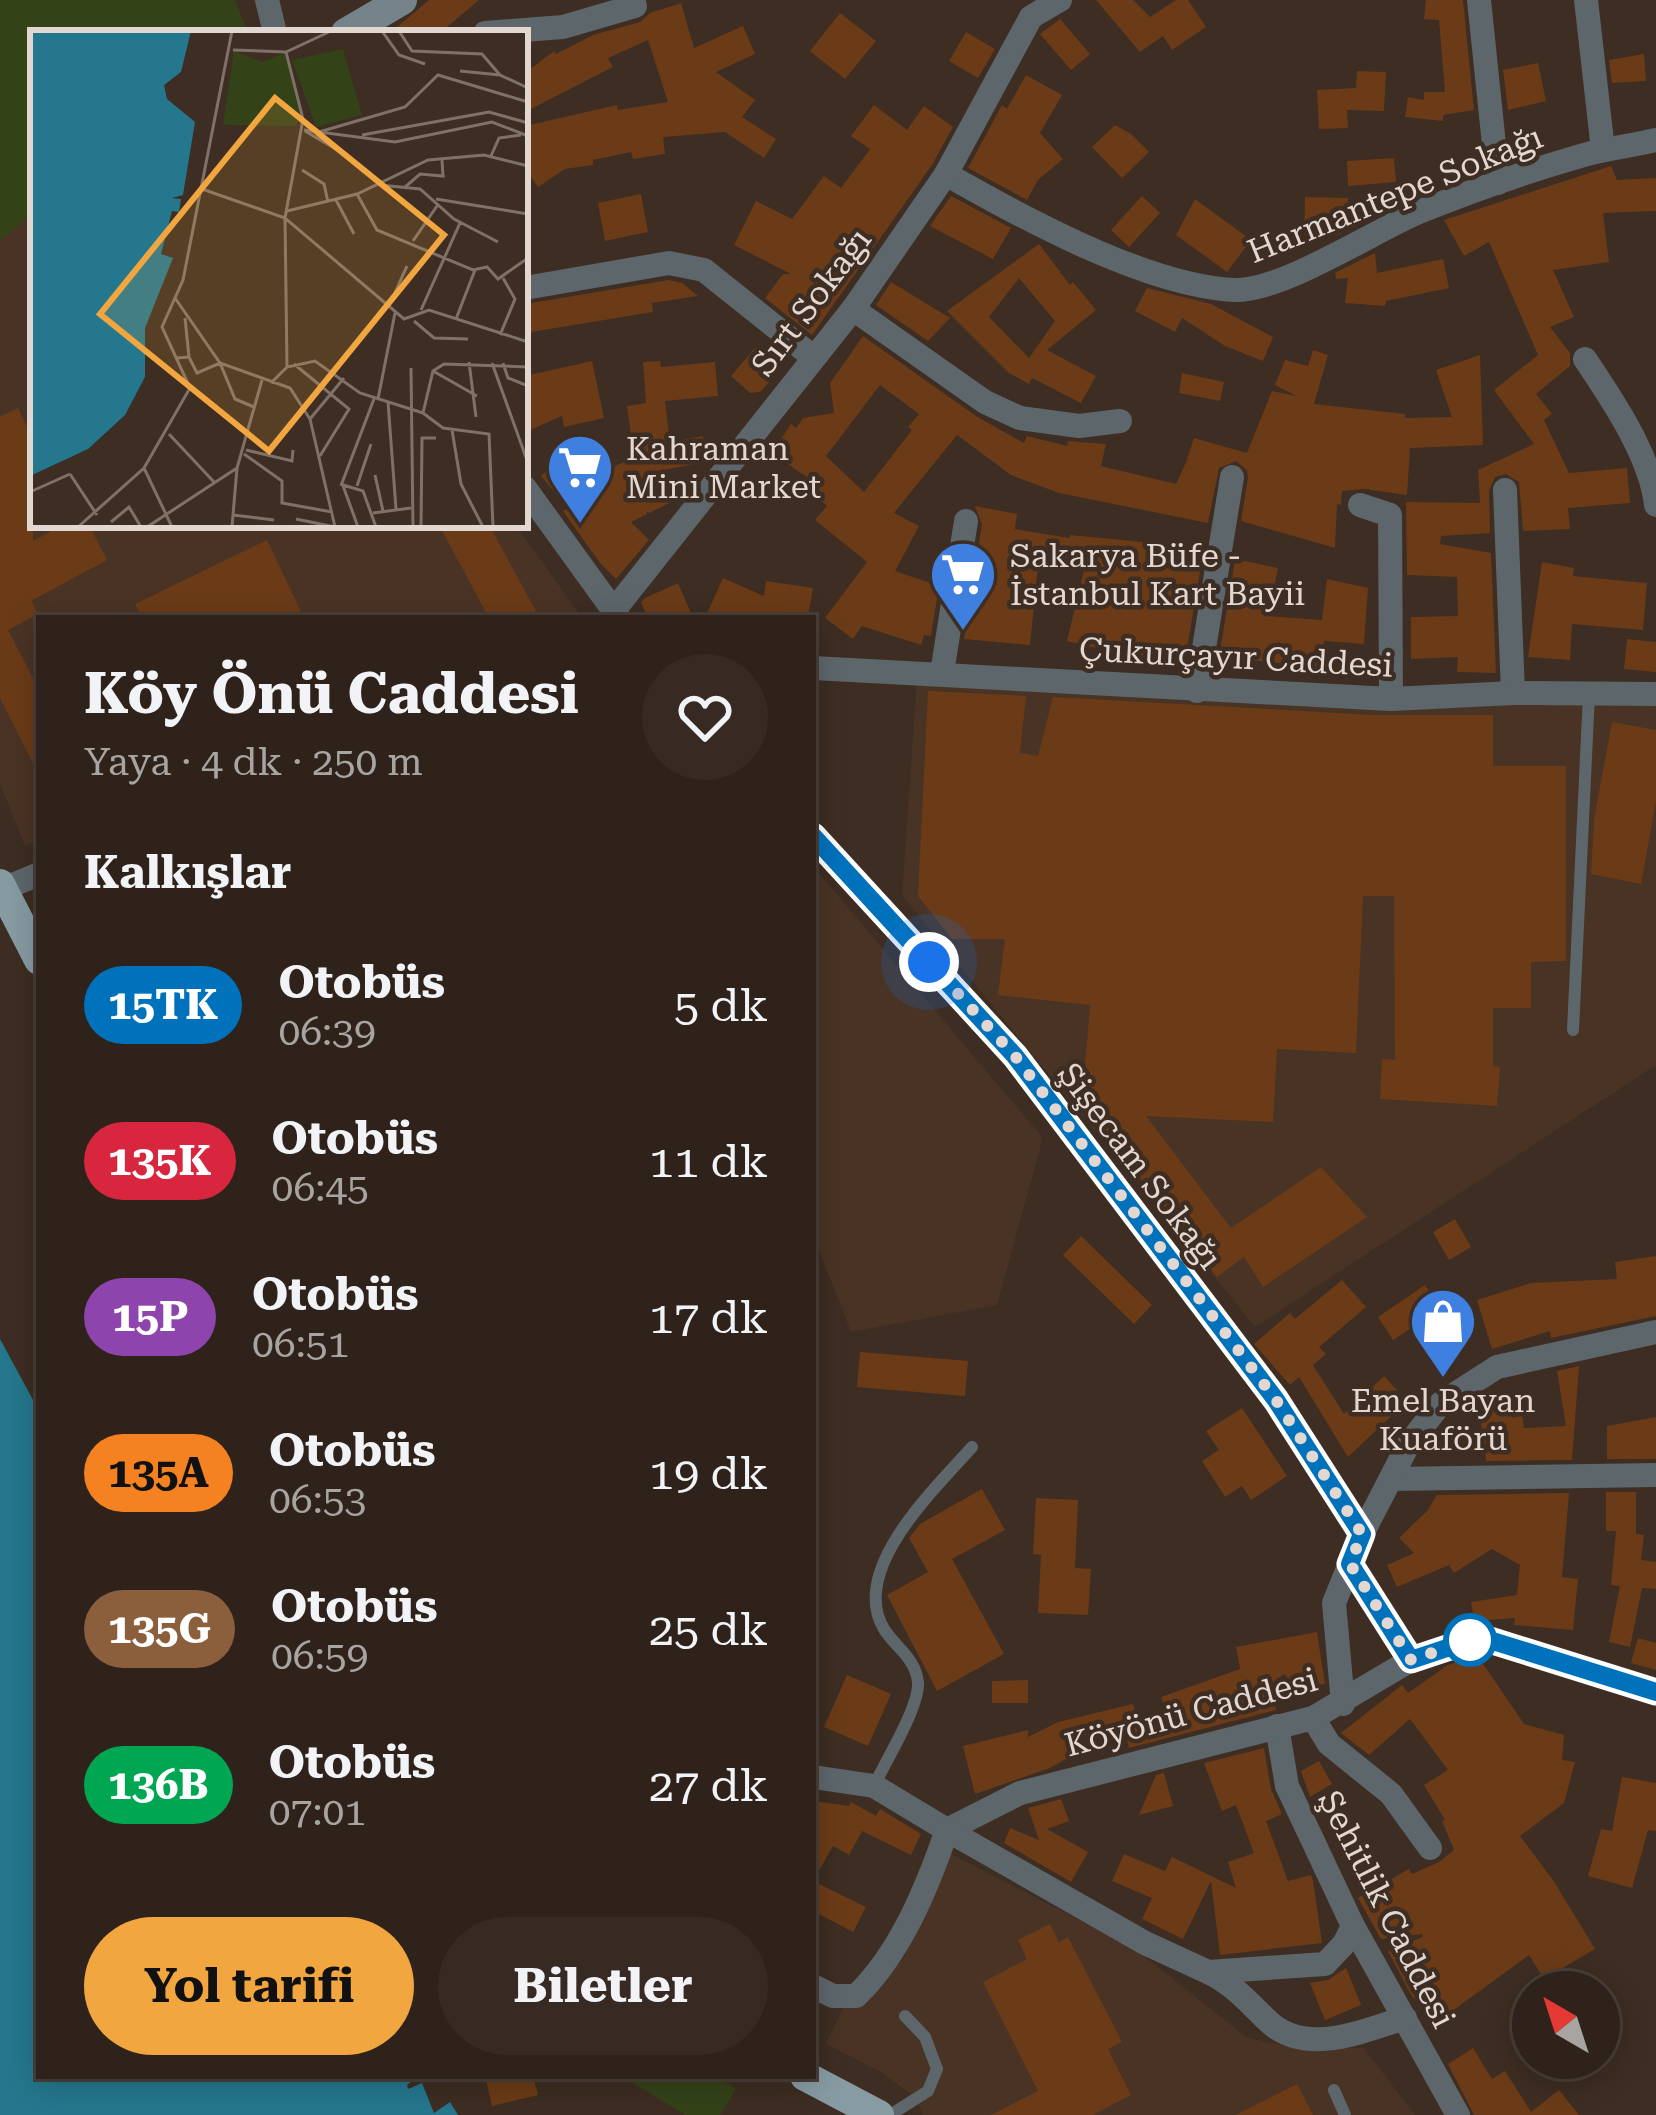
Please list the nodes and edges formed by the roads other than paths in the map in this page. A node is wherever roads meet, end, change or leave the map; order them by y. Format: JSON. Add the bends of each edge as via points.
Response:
{"nodes":[{"id":1,"x":267,"y":0,"type":"edge"},
{"id":2,"x":402,"y":0,"type":"edge"},
{"id":3,"x":1060,"y":0,"type":"edge"},
{"id":4,"x":1479,"y":0,"type":"edge"},
{"id":5,"x":1586,"y":0,"type":"edge"},
{"id":6,"x":635,"y":6,"type":"dead end"},
{"id":7,"x":1031,"y":9,"type":"edge"},
{"id":8,"x":274,"y":30,"type":"edge"},
{"id":9,"x":351,"y":30,"type":"edge"},
{"id":10,"x":523,"y":30,"type":"edge"},
{"id":11,"x":1656,"y":140,"type":"edge"},
{"id":12,"x":1603,"y":150,"type":"junction"},
{"id":13,"x":946,"y":174,"type":"junction"},
{"id":14,"x":1498,"y":182,"type":"junction"},
{"id":15,"x":528,"y":287,"type":"edge"},
{"id":16,"x":853,"y":309,"type":"junction"},
{"id":17,"x":813,"y":357,"type":"junction"},
{"id":18,"x":1586,"y":359,"type":"dead end"},
{"id":19,"x":1120,"y":422,"type":"dead end"},
{"id":20,"x":1232,"y":477,"type":"dead end"},
{"id":21,"x":1505,"y":490,"type":"dead end"},
{"id":22,"x":528,"y":492,"type":"edge"},
{"id":23,"x":1360,"y":505,"type":"dead end"},
{"id":24,"x":1656,"y":505,"type":"edge"},
{"id":25,"x":966,"y":520,"type":"dead end"},
{"id":26,"x":617,"y":613,"type":"edge"},
{"id":27,"x":816,"y":668,"type":"edge"},
{"id":28,"x":941,"y":673,"type":"junction"},
{"id":29,"x":1197,"y":691,"type":"junction"},
{"id":30,"x":1513,"y":693,"type":"junction"},
{"id":31,"x":1589,"y":694,"type":"junction"},
{"id":32,"x":1656,"y":694,"type":"edge"},
{"id":33,"x":1391,"y":699,"type":"junction"},
{"id":34,"x":816,"y":839,"type":"edge"},
{"id":35,"x":36,"y":875,"type":"edge"},
{"id":36,"x":1,"y":886,"type":"edge"},
{"id":37,"x":36,"y":954,"type":"edge"},
{"id":38,"x":1574,"y":1030,"type":"dead end"},
{"id":39,"x":1656,"y":1332,"type":"edge"},
{"id":40,"x":972,"y":1447,"type":"dead end"},
{"id":41,"x":1656,"y":1475,"type":"edge"},
{"id":42,"x":1391,"y":1479,"type":"junction"},
{"id":43,"x":1362,"y":1534,"type":"junction"},
{"id":44,"x":1350,"y":1564,"type":"junction"},
{"id":45,"x":1411,"y":1660,"type":"junction"},
{"id":46,"x":1656,"y":1692,"type":"edge"},
{"id":47,"x":1342,"y":1704,"type":"junction"},
{"id":48,"x":1313,"y":1718,"type":"junction"},
{"id":49,"x":1277,"y":1726,"type":"junction"},
{"id":50,"x":816,"y":1777,"type":"edge"},
{"id":51,"x":874,"y":1786,"type":"junction"},
{"id":52,"x":947,"y":1830,"type":"junction"},
{"id":53,"x":1430,"y":1848,"type":"dead end"},
{"id":54,"x":1353,"y":1926,"type":"junction"},
{"id":55,"x":1208,"y":1972,"type":"junction"},
{"id":56,"x":816,"y":1988,"type":"edge"},
{"id":57,"x":905,"y":2016,"type":"dead end"},
{"id":58,"x":1405,"y":2018,"type":"junction"},
{"id":59,"x":812,"y":2079,"type":"edge"},
{"id":60,"x":1334,"y":2090,"type":"dead end"},
{"id":61,"x":879,"y":2115,"type":"edge"},
{"id":62,"x":890,"y":2115,"type":"edge"},
{"id":63,"x":1346,"y":2115,"type":"edge"},
{"id":64,"x":1458,"y":2115,"type":"edge"}],
"edges":[{"from":1,"to":8,"type":"street"},
{"from":2,"to":9,"type":"street"},
{"from":3,"to":7,"type":"street"},
{"from":4,"to":14,"type":"street"},
{"from":5,"to":12,"type":"street"},
{"from":6,"to":10,"type":"street"},
{"from":7,"to":13,"type":"street","name":"Sırt Sokağı"},
{"from":11,"to":12,"type":"street","name":"Harmantepe Sokağı"},
{"from":12,"to":14,"type":"street","name":"Harmantepe Sokağı"},
{"from":13,"to":14,"type":"street","name":"Harmantepe Sokağı","via":[[1094,249],[1195,284],[1238,290],[1271,283]]},
{"from":13,"to":16,"type":"street","name":"Sırt Sokağı"},
{"from":15,"to":17,"type":"street","via":[[669,263],[704,270]]},
{"from":16,"to":17,"type":"street","name":"Sırt Sokağı"},
{"from":16,"to":19,"type":"street","via":[[1020,418]]},
{"from":17,"to":26,"type":"street","name":"Sırt Sokağı"},
{"from":18,"to":24,"type":"street","via":[[1618,409]]},
{"from":20,"to":29,"type":"street"},
{"from":21,"to":30,"type":"street"},
{"from":22,"to":26,"type":"street"},
{"from":23,"to":33,"type":"street","via":[[1390,515]]},
{"from":25,"to":28,"type":"street"},
{"from":27,"to":28,"type":"street","name":"Çukurçayır Caddesi"},
{"from":28,"to":29,"type":"street","name":"Çukurçayır Caddesi"},
{"from":29,"to":33,"type":"street","name":"Çukurçayır Caddesi"},
{"from":30,"to":31,"type":"street","name":"Çukurçayır Caddesi"},
{"from":30,"to":33,"type":"street","name":"Çukurçayır Caddesi"},
{"from":31,"to":32,"type":"street","name":"Çukurçayır Caddesi"},
{"from":31,"to":38,"type":"lane"},
{"from":34,"to":43,"type":"street","name":"Şişecam Sokağı","via":[[1015,1056],[1276,1400]]},
{"from":35,"to":36,"type":"street"},
{"from":36,"to":37,"type":"main road"},
{"from":39,"to":42,"type":"street","via":[[1497,1366],[1442,1403]]},
{"from":40,"to":51,"type":"lane","via":[[896,1534],[878,1580],[884,1628],[906,1651],[918,1684]]},
{"from":41,"to":42,"type":"street"},
{"from":42,"to":43,"type":"street"},
{"from":43,"to":44,"type":"street"},
{"from":44,"to":45,"type":"street"},
{"from":44,"to":47,"type":"street","via":[[1334,1604]]},
{"from":45,"to":46,"type":"street","name":"Köyönü Caddesi","via":[[1480,1637]]},
{"from":45,"to":47,"type":"street","name":"Köyönü Caddesi"},
{"from":47,"to":48,"type":"street","name":"Köyönü Caddesi"},
{"from":48,"to":49,"type":"street","name":"Köyönü Caddesi"},
{"from":48,"to":53,"type":"street","via":[[1330,1744],[1390,1794]]},
{"from":49,"to":52,"type":"street","name":"Köyönü Caddesi","via":[[1020,1792]]},
{"from":49,"to":54,"type":"street","name":"Şehitlik Caddesi","via":[[1287,1786]]},
{"from":50,"to":51,"type":"street"},
{"from":51,"to":52,"type":"street"},
{"from":52,"to":55,"type":"street"},
{"from":52,"to":56,"type":"street","via":[[930,1880],[876,1977],[856,1996]]},
{"from":54,"to":55,"type":"street","via":[[1324,1964]]},
{"from":54,"to":58,"type":"street","name":"Şehitlik Caddesi"},
{"from":55,"to":58,"type":"street","via":[[1296,2038],[1319,2041]]},
{"from":57,"to":62,"type":"lane","via":[[925,2037],[937,2069],[928,2091]]},
{"from":58,"to":64,"type":"street","name":"Şehitlik Caddesi"},
{"from":59,"to":61,"type":"main road"},
{"from":60,"to":63,"type":"lane"}]}
